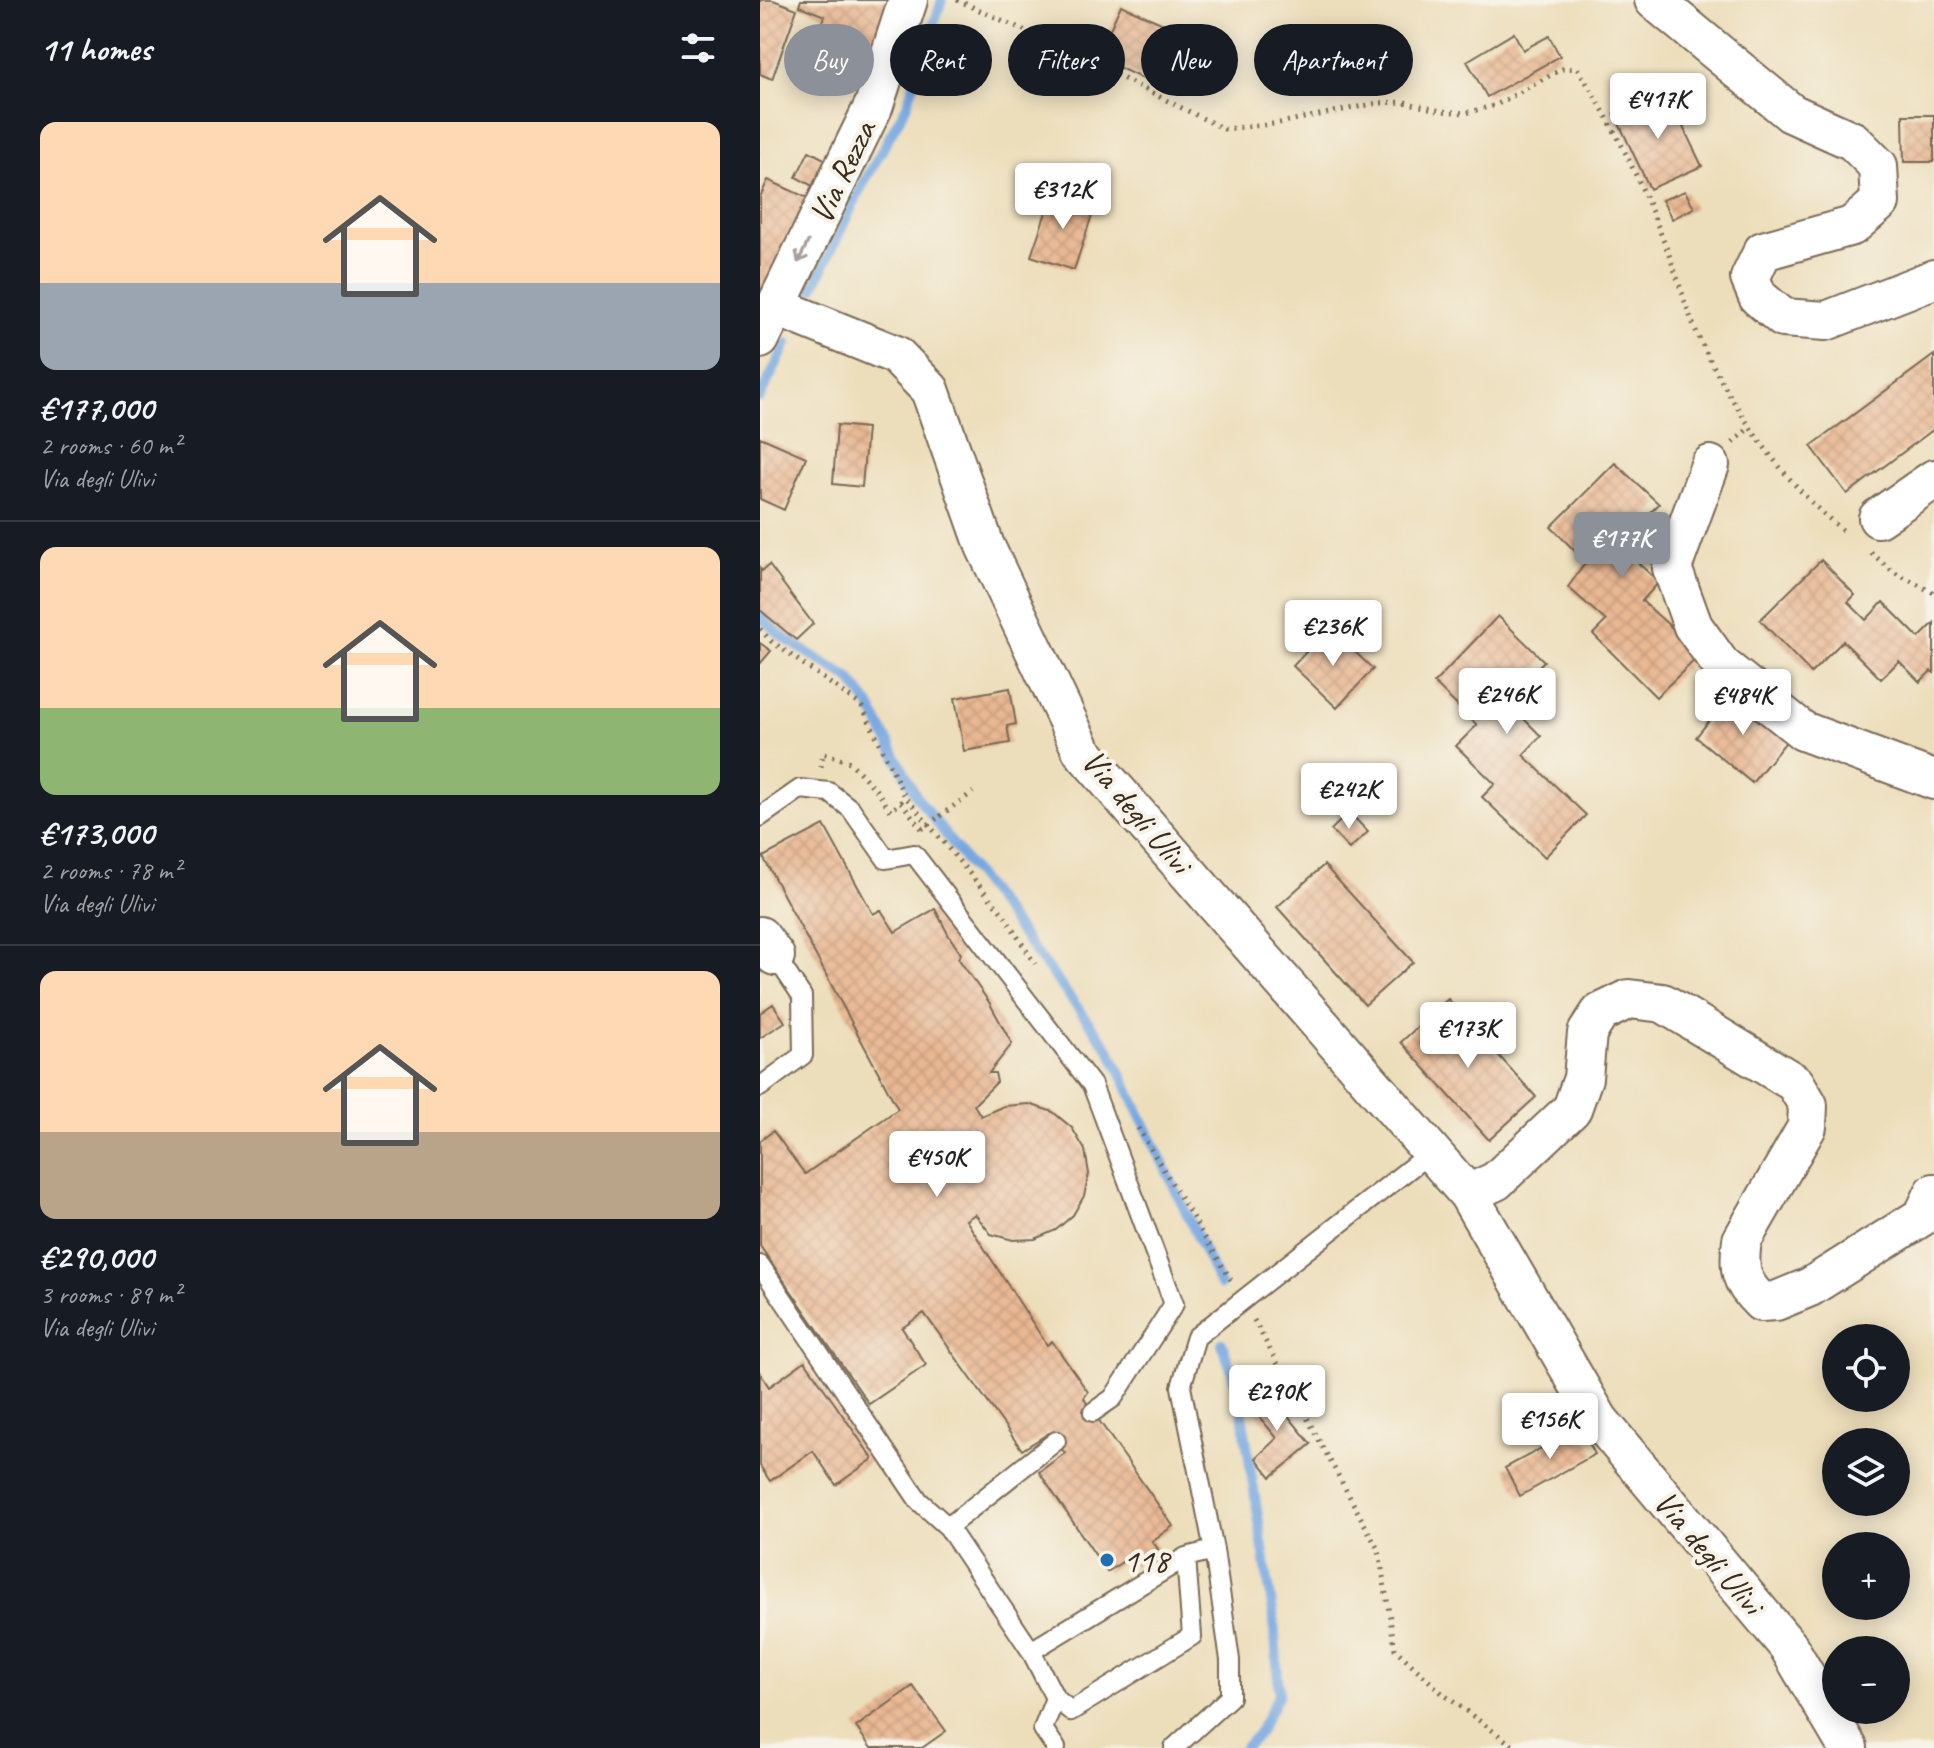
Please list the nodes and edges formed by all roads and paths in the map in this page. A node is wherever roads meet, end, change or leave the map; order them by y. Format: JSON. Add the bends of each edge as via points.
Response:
{"nodes":[{"id":1,"x":908,"y":0,"type":"edge"},
{"id":2,"x":957,"y":0,"type":"edge"},
{"id":3,"x":1654,"y":0,"type":"edge"},
{"id":4,"x":1934,"y":279,"type":"edge"},
{"id":5,"x":768,"y":323,"type":"edge"},
{"id":6,"x":1710,"y":465,"type":"dead end"},
{"id":7,"x":1934,"y":479,"type":"edge"},
{"id":8,"x":1865,"y":535,"type":"junction"},
{"id":9,"x":1934,"y":593,"type":"edge"},
{"id":10,"x":1934,"y":780,"type":"edge"},
{"id":11,"x":973,"y":792,"type":"dead end"},
{"id":12,"x":760,"y":817,"type":"edge"},
{"id":13,"x":922,"y":829,"type":"dead end"},
{"id":14,"x":768,"y":946,"type":"edge"},
{"id":15,"x":760,"y":1087,"type":"edge"},
{"id":16,"x":1432,"y":1151,"type":"junction"},
{"id":17,"x":1160,"y":1162,"type":"dead end"},
{"id":18,"x":1934,"y":1193,"type":"edge"},
{"id":19,"x":1468,"y":1194,"type":"junction"},
{"id":20,"x":760,"y":1265,"type":"edge"},
{"id":21,"x":1243,"y":1300,"type":"junction"},
{"id":22,"x":1093,"y":1412,"type":"dead end"},
{"id":23,"x":1056,"y":1441,"type":"dead end"},
{"id":24,"x":948,"y":1527,"type":"junction"},
{"id":25,"x":1214,"y":1550,"type":"junction"},
{"id":26,"x":1186,"y":1557,"type":"junction"},
{"id":27,"x":1031,"y":1651,"type":"junction"},
{"id":28,"x":1055,"y":1698,"type":"junction"},
{"id":29,"x":1056,"y":1748,"type":"edge"},
{"id":30,"x":1174,"y":1748,"type":"edge"},
{"id":31,"x":1516,"y":1748,"type":"edge"},
{"id":32,"x":1848,"y":1748,"type":"edge"}],
"edges":[{"from":1,"to":5,"type":"street","name":"Via Rezza","one_way":true,"via":[[874,105]]},
{"from":2,"to":8,"type":"path","via":[[1224,129],[1378,103],[1466,113],[1496,105],[1562,69],[1577,68],[1627,157],[1702,343],[1750,427],[1832,522]]},
{"from":3,"to":4,"type":"street","via":[[1791,113],[1853,141],[1878,166],[1880,202],[1852,226],[1763,251],[1750,278],[1758,297],[1783,318],[1826,321]]},
{"from":5,"to":16,"type":"street","name":"Via degli Ulivi","via":[[896,355],[930,390],[985,546],[1082,751]]},
{"from":6,"to":10,"type":"street","via":[[1672,568],[1693,626],[1721,665],[1803,731]]},
{"from":7,"to":8,"type":"street"},
{"from":8,"to":9,"type":"path","via":[[1895,573]]},
{"from":11,"to":13,"type":"path","bridge":true},
{"from":12,"to":22,"type":"lane","via":[[800,789],[829,792],[851,809],[886,859],[914,854],[1092,1085],[1174,1304],[1113,1398]]},
{"from":14,"to":15,"type":"lane","via":[[802,996],[803,1055]]},
{"from":16,"to":19,"type":"street","name":"Via degli Ulivi"},
{"from":16,"to":21,"type":"lane"},
{"from":17,"to":21,"type":"path"},
{"from":18,"to":19,"type":"street","via":[[1923,1216],[1810,1287],[1761,1302],[1745,1287],[1739,1257],[1742,1240],[1807,1127],[1808,1105],[1795,1083],[1677,1011],[1663,1003],[1629,999],[1600,1013],[1587,1033],[1583,1078],[1572,1109],[1496,1181]]},
{"from":19,"to":32,"type":"street","name":"Via degli Ulivi","via":[[1599,1420],[1788,1646]]},
{"from":20,"to":24,"type":"lane","via":[[919,1501]]},
{"from":21,"to":25,"type":"lane","via":[[1196,1337],[1181,1387]]},
{"from":21,"to":31,"type":"path","via":[[1379,1551],[1395,1649],[1443,1694]]},
{"from":23,"to":24,"type":"lane"},
{"from":24,"to":27,"type":"lane"},
{"from":25,"to":26,"type":"lane"},
{"from":25,"to":30,"type":"lane","via":[[1230,1660],[1230,1697]]},
{"from":26,"to":27,"type":"lane"},
{"from":26,"to":28,"type":"lane","via":[[1192,1636],[1071,1711]]},
{"from":27,"to":28,"type":"lane"},
{"from":28,"to":29,"type":"lane","via":[[1043,1729]]}]}
